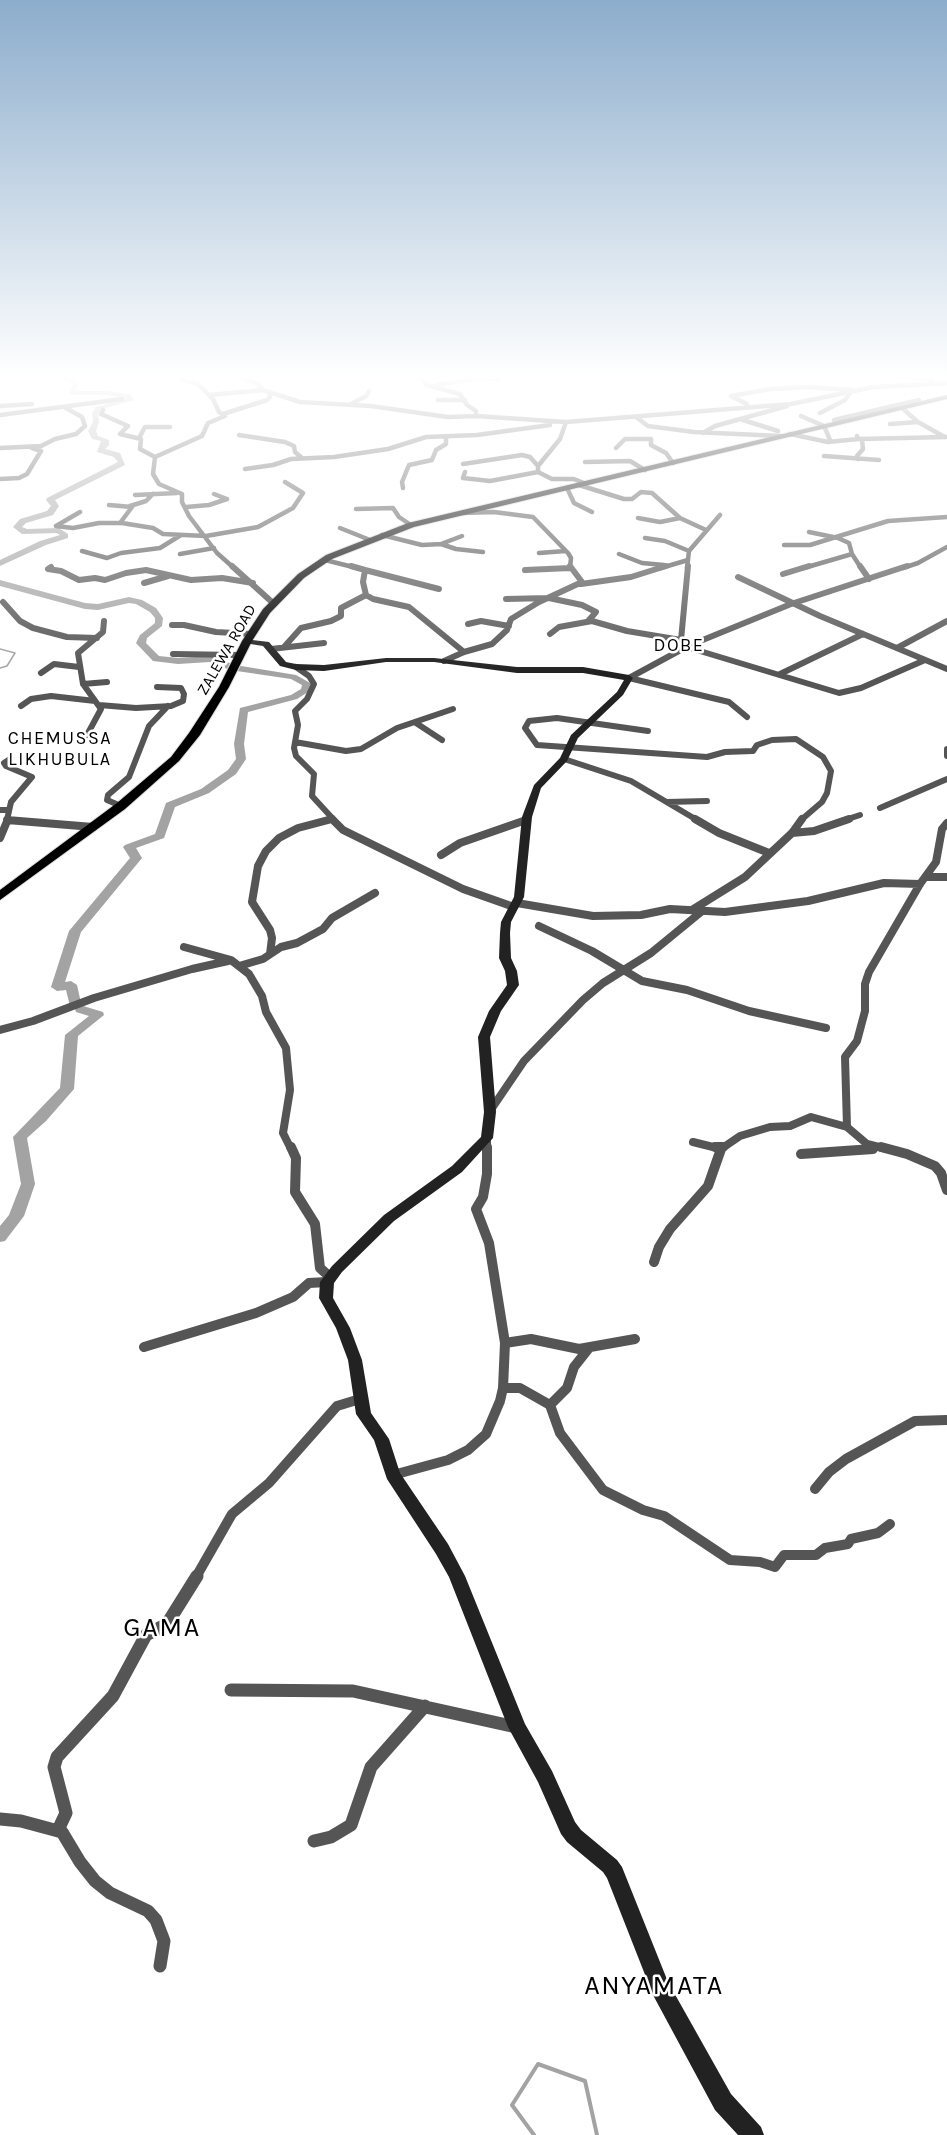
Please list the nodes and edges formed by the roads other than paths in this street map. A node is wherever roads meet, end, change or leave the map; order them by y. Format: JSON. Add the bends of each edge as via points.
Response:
{"nodes":[{"id":1,"x":27,"y":474,"type":"joint"},
{"id":2,"x":31,"y":474,"type":"edge"},
{"id":3,"x":153,"y":474,"type":"edge"},
{"id":4,"x":405,"y":474,"type":"edge"},
{"id":5,"x":464,"y":474,"type":"edge"},
{"id":6,"x":524,"y":474,"type":"edge"},
{"id":7,"x":544,"y":474,"type":"edge"},
{"id":8,"x":629,"y":474,"type":"edge"},
{"id":9,"x":0,"y":479,"type":"edge"},
{"id":10,"x":285,"y":482,"type":"dead end"},
{"id":11,"x":583,"y":484,"type":"junction"},
{"id":12,"x":403,"y":488,"type":"dead end"},
{"id":13,"x":567,"y":488,"type":"junction"},
{"id":14,"x":180,"y":493,"type":"junction"},
{"id":15,"x":153,"y":494,"type":"junction"},
{"id":16,"x":214,"y":494,"type":"dead end"},
{"id":17,"x":135,"y":495,"type":"dead end"},
{"id":18,"x":109,"y":505,"type":"dead end"},
{"id":19,"x":130,"y":506,"type":"junction"},
{"id":20,"x":186,"y":507,"type":"junction"},
{"id":21,"x":356,"y":509,"type":"dead end"},
{"id":22,"x":80,"y":512,"type":"dead end"},
{"id":23,"x":592,"y":512,"type":"dead end"},
{"id":24,"x":462,"y":513,"type":"junction"},
{"id":25,"x":720,"y":514,"type":"dead end"},
{"id":26,"x":947,"y":517,"type":"edge"},
{"id":27,"x":638,"y":518,"type":"dead end"},
{"id":28,"x":680,"y":518,"type":"junction"},
{"id":29,"x":120,"y":523,"type":"junction"},
{"id":30,"x":411,"y":525,"type":"junction"},
{"id":31,"x":340,"y":528,"type":"dead end"},
{"id":32,"x":706,"y":530,"type":"junction"},
{"id":33,"x":809,"y":532,"type":"dead end"},
{"id":34,"x":181,"y":535,"type":"junction"},
{"id":35,"x":382,"y":535,"type":"junction"},
{"id":36,"x":206,"y":536,"type":"junction"},
{"id":37,"x":462,"y":536,"type":"dead end"},
{"id":38,"x":645,"y":538,"type":"dead end"},
{"id":39,"x":838,"y":538,"type":"junction"},
{"id":40,"x":370,"y":540,"type":"junction"},
{"id":41,"x":441,"y":544,"type":"junction"},
{"id":42,"x":784,"y":545,"type":"dead end"},
{"id":43,"x":947,"y":547,"type":"edge"},
{"id":44,"x":214,"y":548,"type":"junction"},
{"id":45,"x":565,"y":551,"type":"junction"},
{"id":46,"x":689,"y":551,"type":"junction"},
{"id":47,"x":82,"y":552,"type":"dead end"},
{"id":48,"x":483,"y":552,"type":"dead end"},
{"id":49,"x":539,"y":553,"type":"dead end"},
{"id":50,"x":180,"y":554,"type":"dead end"},
{"id":51,"x":619,"y":554,"type":"dead end"},
{"id":52,"x":852,"y":554,"type":"junction"},
{"id":53,"x":325,"y":560,"type":"junction"},
{"id":54,"x":688,"y":560,"type":"junction"},
{"id":55,"x":669,"y":564,"type":"junction"},
{"id":56,"x":51,"y":567,"type":"dead end"},
{"id":57,"x":570,"y":568,"type":"junction"},
{"id":58,"x":365,"y":570,"type":"junction"},
{"id":59,"x":525,"y":570,"type":"dead end"},
{"id":60,"x":171,"y":574,"type":"junction"},
{"id":61,"x":783,"y":574,"type":"dead end"},
{"id":62,"x":738,"y":577,"type":"dead end"},
{"id":63,"x":869,"y":579,"type":"junction"},
{"id":64,"x":144,"y":584,"type":"dead end"},
{"id":65,"x":253,"y":584,"type":"junction"},
{"id":66,"x":581,"y":584,"type":"junction"},
{"id":67,"x":439,"y":589,"type":"dead end"},
{"id":68,"x":366,"y":595,"type":"junction"},
{"id":69,"x":549,"y":598,"type":"junction"},
{"id":70,"x":506,"y":599,"type":"dead end"},
{"id":71,"x":3,"y":602,"type":"dead end"},
{"id":72,"x":273,"y":603,"type":"junction"},
{"id":73,"x":791,"y":604,"type":"junction"},
{"id":74,"x":590,"y":620,"type":"junction"},
{"id":75,"x":104,"y":621,"type":"dead end"},
{"id":76,"x":947,"y":621,"type":"edge"},
{"id":77,"x":468,"y":624,"type":"dead end"},
{"id":78,"x":172,"y":625,"type":"dead end"},
{"id":79,"x":509,"y":626,"type":"junction"},
{"id":80,"x":550,"y":634,"type":"dead end"},
{"id":81,"x":863,"y":634,"type":"junction"},
{"id":82,"x":250,"y":637,"type":"junction"},
{"id":83,"x":97,"y":638,"type":"junction"},
{"id":84,"x":681,"y":640,"type":"junction"},
{"id":85,"x":324,"y":643,"type":"dead end"},
{"id":86,"x":688,"y":646,"type":"junction"},
{"id":87,"x":284,"y":647,"type":"junction"},
{"id":88,"x":897,"y":648,"type":"junction"},
{"id":89,"x":271,"y":649,"type":"junction"},
{"id":90,"x":464,"y":652,"type":"junction"},
{"id":91,"x":173,"y":654,"type":"dead end"},
{"id":92,"x":240,"y":655,"type":"junction"},
{"id":93,"x":925,"y":660,"type":"junction"},
{"id":94,"x":444,"y":662,"type":"junction"},
{"id":95,"x":79,"y":667,"type":"junction"},
{"id":96,"x":296,"y":667,"type":"junction"},
{"id":97,"x":947,"y":669,"type":"edge"},
{"id":98,"x":41,"y":673,"type":"dead end"},
{"id":99,"x":780,"y":674,"type":"junction"},
{"id":100,"x":629,"y":678,"type":"junction"},
{"id":101,"x":107,"y":682,"type":"dead end"},
{"id":102,"x":83,"y":684,"type":"junction"},
{"id":103,"x":157,"y":687,"type":"dead end"},
{"id":104,"x":22,"y":695,"type":"dead end"},
{"id":105,"x":31,"y":699,"type":"junction"},
{"id":106,"x":97,"y":703,"type":"junction"},
{"id":107,"x":21,"y":706,"type":"dead end"},
{"id":108,"x":168,"y":706,"type":"junction"},
{"id":109,"x":453,"y":709,"type":"dead end"},
{"id":110,"x":747,"y":717,"type":"dead end"},
{"id":111,"x":416,"y":723,"type":"junction"},
{"id":112,"x":586,"y":724,"type":"junction"},
{"id":113,"x":648,"y":731,"type":"dead end"},
{"id":114,"x":87,"y":735,"type":"dead end"},
{"id":115,"x":442,"y":740,"type":"dead end"},
{"id":116,"x":295,"y":742,"type":"junction"},
{"id":117,"x":569,"y":745,"type":"junction"},
{"id":118,"x":947,"y":749,"type":"edge"},
{"id":119,"x":947,"y":756,"type":"edge"},
{"id":120,"x":10,"y":759,"type":"dead end"},
{"id":121,"x":564,"y":759,"type":"junction"},
{"id":122,"x":947,"y":779,"type":"edge"},
{"id":123,"x":707,"y":801,"type":"dead end"},
{"id":124,"x":667,"y":802,"type":"junction"},
{"id":125,"x":121,"y":806,"type":"junction"},
{"id":126,"x":880,"y":808,"type":"dead end"},
{"id":127,"x":0,"y":810,"type":"edge"},
{"id":128,"x":9,"y":810,"type":"junction"},
{"id":129,"x":860,"y":815,"type":"dead end"},
{"id":130,"x":332,"y":819,"type":"junction"},
{"id":131,"x":526,"y":820,"type":"junction"},
{"id":132,"x":4,"y":822,"type":"edge"},
{"id":133,"x":947,"y":823,"type":"edge"},
{"id":134,"x":93,"y":827,"type":"junction"},
{"id":135,"x":792,"y":833,"type":"junction"},
{"id":136,"x":0,"y":838,"type":"edge"},
{"id":137,"x":769,"y":853,"type":"junction"},
{"id":138,"x":441,"y":855,"type":"dead end"},
{"id":139,"x":947,"y":877,"type":"edge"},
{"id":140,"x":923,"y":880,"type":"junction"},
{"id":141,"x":375,"y":893,"type":"dead end"},
{"id":142,"x":0,"y":896,"type":"edge"},
{"id":143,"x":516,"y":905,"type":"junction"},
{"id":144,"x":692,"y":910,"type":"junction"},
{"id":145,"x":701,"y":912,"type":"junction"},
{"id":146,"x":539,"y":926,"type":"dead end"},
{"id":147,"x":184,"y":947,"type":"dead end"},
{"id":148,"x":270,"y":954,"type":"junction"},
{"id":149,"x":235,"y":963,"type":"junction"},
{"id":150,"x":624,"y":971,"type":"junction"},
{"id":151,"x":826,"y":1028,"type":"dead end"},
{"id":152,"x":0,"y":1030,"type":"edge"},
{"id":153,"x":490,"y":1112,"type":"junction"},
{"id":154,"x":847,"y":1126,"type":"junction"},
{"id":155,"x":487,"y":1138,"type":"junction"},
{"id":156,"x":693,"y":1142,"type":"dead end"},
{"id":157,"x":721,"y":1149,"type":"junction"},
{"id":158,"x":882,"y":1149,"type":"junction"},
{"id":159,"x":801,"y":1154,"type":"dead end"},
{"id":160,"x":947,"y":1190,"type":"edge"},
{"id":161,"x":654,"y":1262,"type":"dead end"},
{"id":162,"x":329,"y":1280,"type":"junction"},
{"id":163,"x":635,"y":1339,"type":"dead end"},
{"id":164,"x":505,"y":1343,"type":"junction"},
{"id":165,"x":144,"y":1347,"type":"dead end"},
{"id":166,"x":589,"y":1348,"type":"junction"},
{"id":167,"x":503,"y":1388,"type":"junction"},
{"id":168,"x":360,"y":1399,"type":"junction"},
{"id":169,"x":549,"y":1406,"type":"junction"},
{"id":170,"x":947,"y":1420,"type":"edge"},
{"id":171,"x":393,"y":1475,"type":"junction"},
{"id":172,"x":815,"y":1489,"type":"dead end"},
{"id":173,"x":890,"y":1524,"type":"dead end"},
{"id":174,"x":231,"y":1690,"type":"dead end"},
{"id":175,"x":425,"y":1706,"type":"junction"},
{"id":176,"x":517,"y":1727,"type":"junction"},
{"id":177,"x":0,"y":1819,"type":"edge"},
{"id":178,"x":58,"y":1830,"type":"junction"},
{"id":179,"x":314,"y":1841,"type":"dead end"},
{"id":180,"x":160,"y":1966,"type":"dead end"},
{"id":181,"x":753,"y":2135,"type":"edge"}],
"edges":[{"from":1,"to":2,"type":"street"},
{"from":1,"to":9,"type":"street","via":[[17,479]]},
{"from":3,"to":14,"type":"street","via":[[159,484]]},
{"from":4,"to":12,"type":"street"},
{"from":5,"to":6,"type":"street","via":[[463,478],[490,481]]},
{"from":7,"to":11,"type":"street","via":[[552,479],[574,479]]},
{"from":8,"to":11,"type":"highway","name":"ZALEWA ROAD"},
{"from":10,"to":36,"type":"street","via":[[303,493],[293,508],[258,527]]},
{"from":11,"to":13,"type":"highway","name":"ZALEWA ROAD"},
{"from":11,"to":28,"type":"street","via":[[626,499],[641,492],[650,493]]},
{"from":13,"to":23,"type":"street","via":[[574,503]]},
{"from":13,"to":24,"type":"highway","name":"ZALEWA ROAD"},
{"from":14,"to":15,"type":"street"},
{"from":14,"to":20,"type":"street"},
{"from":15,"to":17,"type":"street"},
{"from":15,"to":19,"type":"street"},
{"from":16,"to":20,"type":"street","via":[[227,499]]},
{"from":18,"to":19,"type":"street"},
{"from":19,"to":29,"type":"street","via":[[132,509]]},
{"from":20,"to":36,"type":"street","via":[[194,524]]},
{"from":21,"to":30,"type":"street","via":[[393,508],[399,518]]},
{"from":22,"to":29,"type":"street","via":[[56,526]]},
{"from":24,"to":30,"type":"highway","name":"ZALEWA ROAD"},
{"from":24,"to":45,"type":"street","via":[[498,512],[533,517]]},
{"from":25,"to":32,"type":"street"},
{"from":26,"to":39,"type":"street","via":[[888,521]]},
{"from":27,"to":28,"type":"street","via":[[660,522]]},
{"from":28,"to":32,"type":"street"},
{"from":29,"to":34,"type":"street"},
{"from":30,"to":35,"type":"highway","name":"ZALEWA ROAD"},
{"from":31,"to":40,"type":"street"},
{"from":32,"to":46,"type":"street"},
{"from":33,"to":39,"type":"street"},
{"from":34,"to":36,"type":"street"},
{"from":34,"to":47,"type":"street","via":[[160,548],[107,558]]},
{"from":35,"to":40,"type":"highway","name":"ZALEWA ROAD"},
{"from":35,"to":41,"type":"street","via":[[419,544]]},
{"from":36,"to":44,"type":"street"},
{"from":37,"to":41,"type":"street"},
{"from":38,"to":46,"type":"street"},
{"from":39,"to":42,"type":"street"},
{"from":39,"to":52,"type":"street","via":[[849,543]]},
{"from":40,"to":53,"type":"highway","name":"ZALEWA ROAD"},
{"from":41,"to":48,"type":"street"},
{"from":43,"to":63,"type":"street","via":[[923,561]]},
{"from":44,"to":50,"type":"street"},
{"from":44,"to":65,"type":"street"},
{"from":45,"to":49,"type":"street"},
{"from":45,"to":57,"type":"street","via":[[571,558]]},
{"from":46,"to":54,"type":"street"},
{"from":51,"to":55,"type":"street","via":[[642,563]]},
{"from":52,"to":61,"type":"street"},
{"from":52,"to":63,"type":"street"},
{"from":53,"to":58,"type":"street"},
{"from":53,"to":72,"type":"highway","name":"ZALEWA ROAD"},
{"from":54,"to":55,"type":"street"},
{"from":54,"to":84,"type":"street"},
{"from":55,"to":66,"type":"street","via":[[631,577]]},
{"from":56,"to":60,"type":"street","via":[[48,569],[80,580],[106,580],[139,570]]},
{"from":57,"to":59,"type":"street"},
{"from":57,"to":66,"type":"street","via":[[581,577]]},
{"from":58,"to":67,"type":"street"},
{"from":58,"to":68,"type":"street"},
{"from":60,"to":64,"type":"street"},
{"from":60,"to":65,"type":"street","via":[[191,580],[222,578]]},
{"from":62,"to":73,"type":"street"},
{"from":63,"to":73,"type":"street"},
{"from":65,"to":72,"type":"street"},
{"from":66,"to":69,"type":"street"},
{"from":68,"to":87,"type":"street","via":[[341,608],[341,616],[304,627]]},
{"from":68,"to":90,"type":"street","via":[[409,607]]},
{"from":69,"to":70,"type":"street"},
{"from":69,"to":74,"type":"street","via":[[586,606],[596,612]]},
{"from":69,"to":79,"type":"street","via":[[511,619]]},
{"from":71,"to":83,"type":"street","via":[[20,621],[33,628],[67,637]]},
{"from":72,"to":82,"type":"highway","name":"ZALEWA ROAD"},
{"from":73,"to":81,"type":"street"},
{"from":73,"to":86,"type":"street"},
{"from":74,"to":80,"type":"street","via":[[559,627]]},
{"from":74,"to":84,"type":"street"},
{"from":75,"to":83,"type":"street","via":[[105,628]]},
{"from":76,"to":88,"type":"street"},
{"from":77,"to":79,"type":"street","via":[[481,621]]},
{"from":78,"to":82,"type":"street"},
{"from":79,"to":90,"type":"street","via":[[492,644]]},
{"from":81,"to":88,"type":"street"},
{"from":81,"to":99,"type":"street"},
{"from":82,"to":89,"type":"street"},
{"from":82,"to":92,"type":"highway","name":"ZALEWA ROAD"},
{"from":83,"to":95,"type":"street","via":[[78,653]]},
{"from":84,"to":86,"type":"street"},
{"from":85,"to":87,"type":"street"},
{"from":86,"to":99,"type":"street"},
{"from":86,"to":100,"type":"street"},
{"from":87,"to":89,"type":"street"},
{"from":88,"to":93,"type":"street"},
{"from":89,"to":96,"type":"street","via":[[284,664]]},
{"from":90,"to":94,"type":"street"},
{"from":91,"to":92,"type":"street"},
{"from":92,"to":125,"type":"highway","name":"ZALEWA ROAD","via":[[194,735],[175,759]]},
{"from":93,"to":97,"type":"street"},
{"from":93,"to":99,"type":"street","via":[[844,693],[829,692]]},
{"from":94,"to":96,"type":"street","via":[[386,660],[324,668]]},
{"from":94,"to":100,"type":"street","via":[[518,670],[583,670]]},
{"from":95,"to":98,"type":"street","via":[[54,664]]},
{"from":95,"to":102,"type":"street"},
{"from":96,"to":116,"type":"street","via":[[314,684],[295,711]]},
{"from":100,"to":110,"type":"street","via":[[729,702]]},
{"from":100,"to":112,"type":"street","via":[[620,693]]},
{"from":101,"to":102,"type":"street"},
{"from":102,"to":106,"type":"street"},
{"from":103,"to":108,"type":"street","via":[[181,688],[183,701]]},
{"from":104,"to":105,"type":"street"},
{"from":105,"to":106,"type":"street","via":[[51,696]]},
{"from":105,"to":107,"type":"street"},
{"from":106,"to":108,"type":"street","via":[[131,708]]},
{"from":106,"to":114,"type":"street","via":[[100,713]]},
{"from":108,"to":125,"type":"street","via":[[149,726],[129,777],[107,798]]},
{"from":109,"to":111,"type":"street"},
{"from":111,"to":115,"type":"street"},
{"from":111,"to":116,"type":"street","via":[[351,750]]},
{"from":112,"to":113,"type":"street"},
{"from":112,"to":117,"type":"street"},
{"from":112,"to":117,"type":"street","via":[[556,718],[526,723],[535,744]]},
{"from":116,"to":130,"type":"street","via":[[294,753],[314,774],[312,796]]},
{"from":117,"to":121,"type":"street"},
{"from":117,"to":135,"type":"street","via":[[712,756],[753,751],[760,743],[779,739],[802,742],[823,756],[832,775],[822,802],[805,815]]},
{"from":118,"to":119,"type":"street"},
{"from":120,"to":128,"type":"street","via":[[4,763],[6,766],[32,777]]},
{"from":121,"to":124,"type":"street","via":[[631,781]]},
{"from":121,"to":131,"type":"street","via":[[537,787]]},
{"from":122,"to":126,"type":"street"},
{"from":123,"to":124,"type":"street"},
{"from":124,"to":137,"type":"street","via":[[719,833]]},
{"from":125,"to":134,"type":"highway","name":"ZALEWA ROAD"},
{"from":127,"to":128,"type":"street"},
{"from":128,"to":132,"type":"street"},
{"from":129,"to":135,"type":"street","via":[[814,831]]},
{"from":130,"to":143,"type":"street","via":[[343,830],[463,889]]},
{"from":130,"to":148,"type":"street","via":[[298,828],[279,838],[266,850],[258,866],[252,902],[270,930]]},
{"from":131,"to":138,"type":"street","via":[[460,843]]},
{"from":131,"to":143,"type":"street"},
{"from":132,"to":134,"type":"street"},
{"from":132,"to":136,"type":"street"},
{"from":133,"to":140,"type":"street","via":[[942,829],[938,857]]},
{"from":134,"to":142,"type":"highway","name":"ZALEWA ROAD"},
{"from":135,"to":137,"type":"street"},
{"from":137,"to":144,"type":"street","via":[[745,877]]},
{"from":139,"to":140,"type":"street"},
{"from":140,"to":145,"type":"street","via":[[884,883],[782,905]]},
{"from":140,"to":154,"type":"street","via":[[866,980],[859,1037],[844,1061]]},
{"from":141,"to":148,"type":"street","via":[[332,918],[323,929]]},
{"from":143,"to":144,"type":"street","via":[[593,916]]},
{"from":143,"to":153,"type":"street","via":[[506,922],[504,952],[512,987],[495,1011],[484,1037]]},
{"from":144,"to":145,"type":"street"},
{"from":145,"to":150,"type":"street"},
{"from":146,"to":150,"type":"street"},
{"from":147,"to":149,"type":"street"},
{"from":148,"to":149,"type":"street"},
{"from":149,"to":152,"type":"street","via":[[192,969]]},
{"from":149,"to":162,"type":"street","via":[[254,981],[286,1048],[290,1090],[283,1133],[296,1158],[295,1192],[315,1224],[320,1268]]},
{"from":150,"to":151,"type":"street","via":[[651,984],[687,990],[735,1008]]},
{"from":150,"to":153,"type":"street","via":[[589,993],[560,1023],[524,1061]]},
{"from":153,"to":155,"type":"street"},
{"from":154,"to":157,"type":"street","via":[[809,1118],[790,1126],[744,1134]]},
{"from":154,"to":158,"type":"street","via":[[859,1140]]},
{"from":155,"to":162,"type":"street","via":[[457,1169],[385,1221]]},
{"from":155,"to":164,"type":"street","via":[[487,1174],[476,1212],[489,1243]]},
{"from":156,"to":157,"type":"street"},
{"from":157,"to":161,"type":"street","via":[[708,1186],[670,1229]]},
{"from":158,"to":159,"type":"street"},
{"from":158,"to":160,"type":"street","via":[[935,1166]]},
{"from":162,"to":165,"type":"street","via":[[309,1283],[293,1297],[256,1312]]},
{"from":162,"to":168,"type":"street","via":[[326,1298],[355,1360]]},
{"from":163,"to":166,"type":"street"},
{"from":164,"to":166,"type":"street","via":[[531,1339],[568,1348]]},
{"from":164,"to":167,"type":"street"},
{"from":166,"to":169,"type":"street","via":[[574,1368],[567,1388]]},
{"from":167,"to":169,"type":"street","via":[[520,1388]]},
{"from":167,"to":171,"type":"street","via":[[486,1434],[468,1450],[448,1460]]},
{"from":168,"to":171,"type":"street","via":[[364,1414],[381,1439]]},
{"from":168,"to":178,"type":"street","via":[[337,1406],[269,1483],[232,1514],[167,1624],[146,1635],[113,1696],[57,1757],[54,1767],[66,1814]]},
{"from":169,"to":173,"type":"street","via":[[570,1448],[603,1490],[664,1516],[730,1560],[775,1567],[784,1555],[816,1555],[825,1548],[878,1533]]},
{"from":170,"to":172,"type":"street","via":[[915,1421],[846,1459]]},
{"from":171,"to":176,"type":"street","via":[[457,1576]]},
{"from":174,"to":175,"type":"street","via":[[353,1691]]},
{"from":175,"to":176,"type":"street"},
{"from":175,"to":179,"type":"street","via":[[371,1767],[351,1825]]},
{"from":176,"to":181,"type":"street","via":[[568,1828],[615,1873],[660,1988],[723,2102]]},
{"from":177,"to":178,"type":"street"},
{"from":178,"to":180,"type":"street","via":[[95,1881],[110,1893],[148,1911],[156,1920],[164,1941]]}]}
